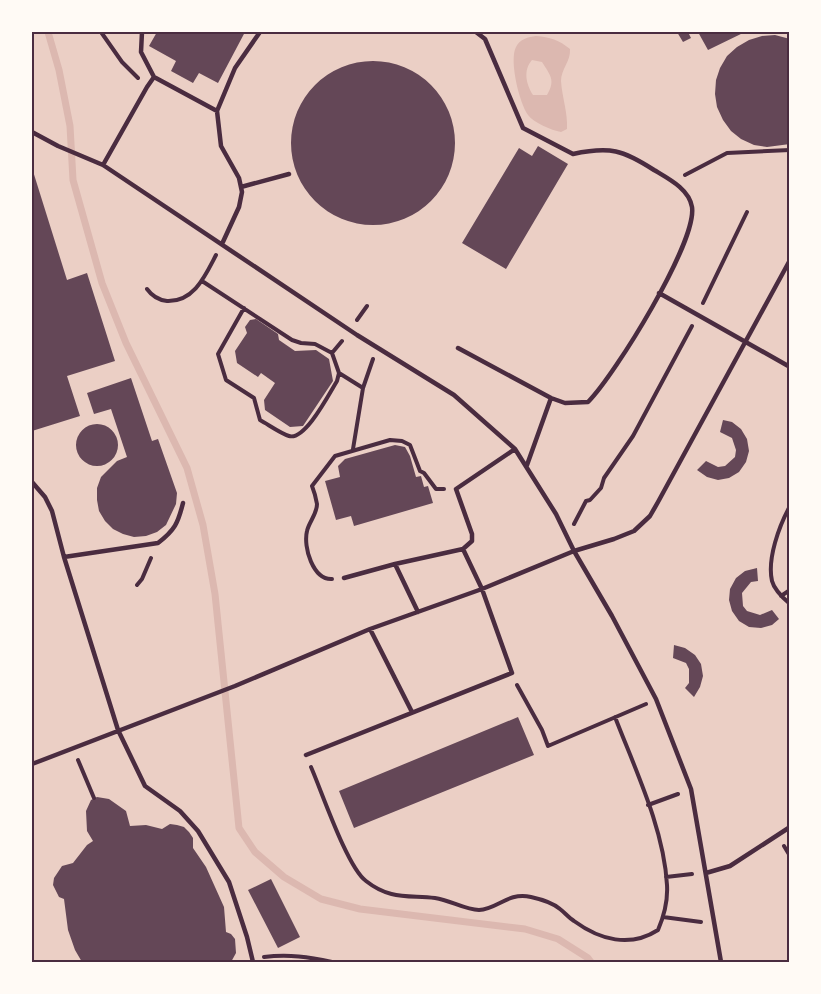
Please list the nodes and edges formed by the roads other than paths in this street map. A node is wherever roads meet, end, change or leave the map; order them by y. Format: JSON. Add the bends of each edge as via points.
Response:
{"nodes":[{"id":1,"x":142,"y":32,"type":"edge"},
{"id":2,"x":260,"y":32,"type":"edge"},
{"id":3,"x":476,"y":32,"type":"edge"},
{"id":4,"x":485,"y":32,"type":"edge"},
{"id":5,"x":484,"y":39,"type":"junction"},
{"id":6,"x":154,"y":77,"type":"junction"},
{"id":7,"x":217,"y":111,"type":"junction"},
{"id":8,"x":32,"y":132,"type":"edge"},
{"id":9,"x":38,"y":136,"type":"junction"},
{"id":10,"x":32,"y":140,"type":"edge"},
{"id":11,"x":103,"y":165,"type":"junction"},
{"id":12,"x":289,"y":174,"type":"dead end"},
{"id":13,"x":241,"y":187,"type":"junction"},
{"id":14,"x":222,"y":244,"type":"junction"},
{"id":15,"x":789,"y":260,"type":"edge"},
{"id":16,"x":659,"y":293,"type":"junction"},
{"id":17,"x":745,"y":342,"type":"junction"},
{"id":18,"x":458,"y":348,"type":"dead end"},
{"id":19,"x":789,"y":367,"type":"edge"},
{"id":20,"x":551,"y":398,"type":"junction"},
{"id":21,"x":515,"y":449,"type":"junction"},
{"id":22,"x":526,"y":465,"type":"junction"},
{"id":23,"x":32,"y":482,"type":"edge"},
{"id":24,"x":183,"y":502,"type":"dead end"},
{"id":25,"x":463,"y":549,"type":"junction"},
{"id":26,"x":574,"y":551,"type":"junction"},
{"id":27,"x":64,"y":557,"type":"junction"},
{"id":28,"x":395,"y":564,"type":"junction"},
{"id":29,"x":344,"y":578,"type":"road end"},
{"id":30,"x":482,"y":589,"type":"junction"},
{"id":31,"x":418,"y":612,"type":"junction"},
{"id":32,"x":370,"y":629,"type":"junction"},
{"id":33,"x":412,"y":712,"type":"junction"},
{"id":34,"x":118,"y":730,"type":"junction"},
{"id":35,"x":306,"y":755,"type":"road end"},
{"id":36,"x":32,"y":764,"type":"edge"},
{"id":37,"x":789,"y":827,"type":"edge"},
{"id":38,"x":706,"y":873,"type":"junction"},
{"id":39,"x":252,"y":960,"type":"edge"},
{"id":40,"x":721,"y":963,"type":"edge"}],
"edges":[{"from":1,"to":6,"type":"lane","via":[[141,52]]},
{"from":2,"to":7,"type":"lane","via":[[235,68]]},
{"from":3,"to":5,"type":"lane"},
{"from":4,"to":5,"type":"lane"},
{"from":5,"to":16,"type":"lane","via":[[524,128],[573,154],[596,149],[630,155],[687,192],[692,208],[689,226],[681,253]]},
{"from":6,"to":7,"type":"lane"},
{"from":6,"to":11,"type":"lane"},
{"from":7,"to":13,"type":"lane","via":[[221,146]]},
{"from":8,"to":9,"type":"lane"},
{"from":9,"to":10,"type":"lane"},
{"from":9,"to":11,"type":"lane"},
{"from":11,"to":14,"type":"lane"},
{"from":12,"to":13,"type":"lane"},
{"from":13,"to":14,"type":"lane","via":[[240,207]]},
{"from":14,"to":21,"type":"lane","via":[[454,395]]},
{"from":15,"to":17,"type":"lane"},
{"from":16,"to":17,"type":"lane"},
{"from":16,"to":20,"type":"lane","via":[[622,357],[588,402],[565,403]]},
{"from":17,"to":19,"type":"lane"},
{"from":17,"to":26,"type":"lane","via":[[650,516],[634,531]]},
{"from":18,"to":20,"type":"lane"},
{"from":20,"to":22,"type":"lane"},
{"from":21,"to":22,"type":"lane"},
{"from":21,"to":25,"type":"lane","via":[[456,489],[472,541]]},
{"from":22,"to":26,"type":"lane"},
{"from":23,"to":27,"type":"lane","via":[[52,511]]},
{"from":24,"to":27,"type":"lane","via":[[178,523],[158,543]]},
{"from":25,"to":28,"type":"lane"},
{"from":25,"to":30,"type":"lane"},
{"from":26,"to":30,"type":"lane"},
{"from":26,"to":38,"type":"lane","via":[[656,699],[691,789]]},
{"from":27,"to":34,"type":"lane"},
{"from":28,"to":29,"type":"lane"},
{"from":28,"to":31,"type":"lane"},
{"from":30,"to":31,"type":"lane"},
{"from":30,"to":33,"type":"lane","via":[[512,673]]},
{"from":31,"to":32,"type":"lane"},
{"from":32,"to":33,"type":"lane"},
{"from":32,"to":34,"type":"lane"},
{"from":33,"to":35,"type":"lane"},
{"from":34,"to":36,"type":"lane"},
{"from":34,"to":39,"type":"lane","via":[[145,786],[180,811],[198,831],[229,882]]},
{"from":37,"to":38,"type":"lane","via":[[730,866]]},
{"from":38,"to":40,"type":"lane"}]}
